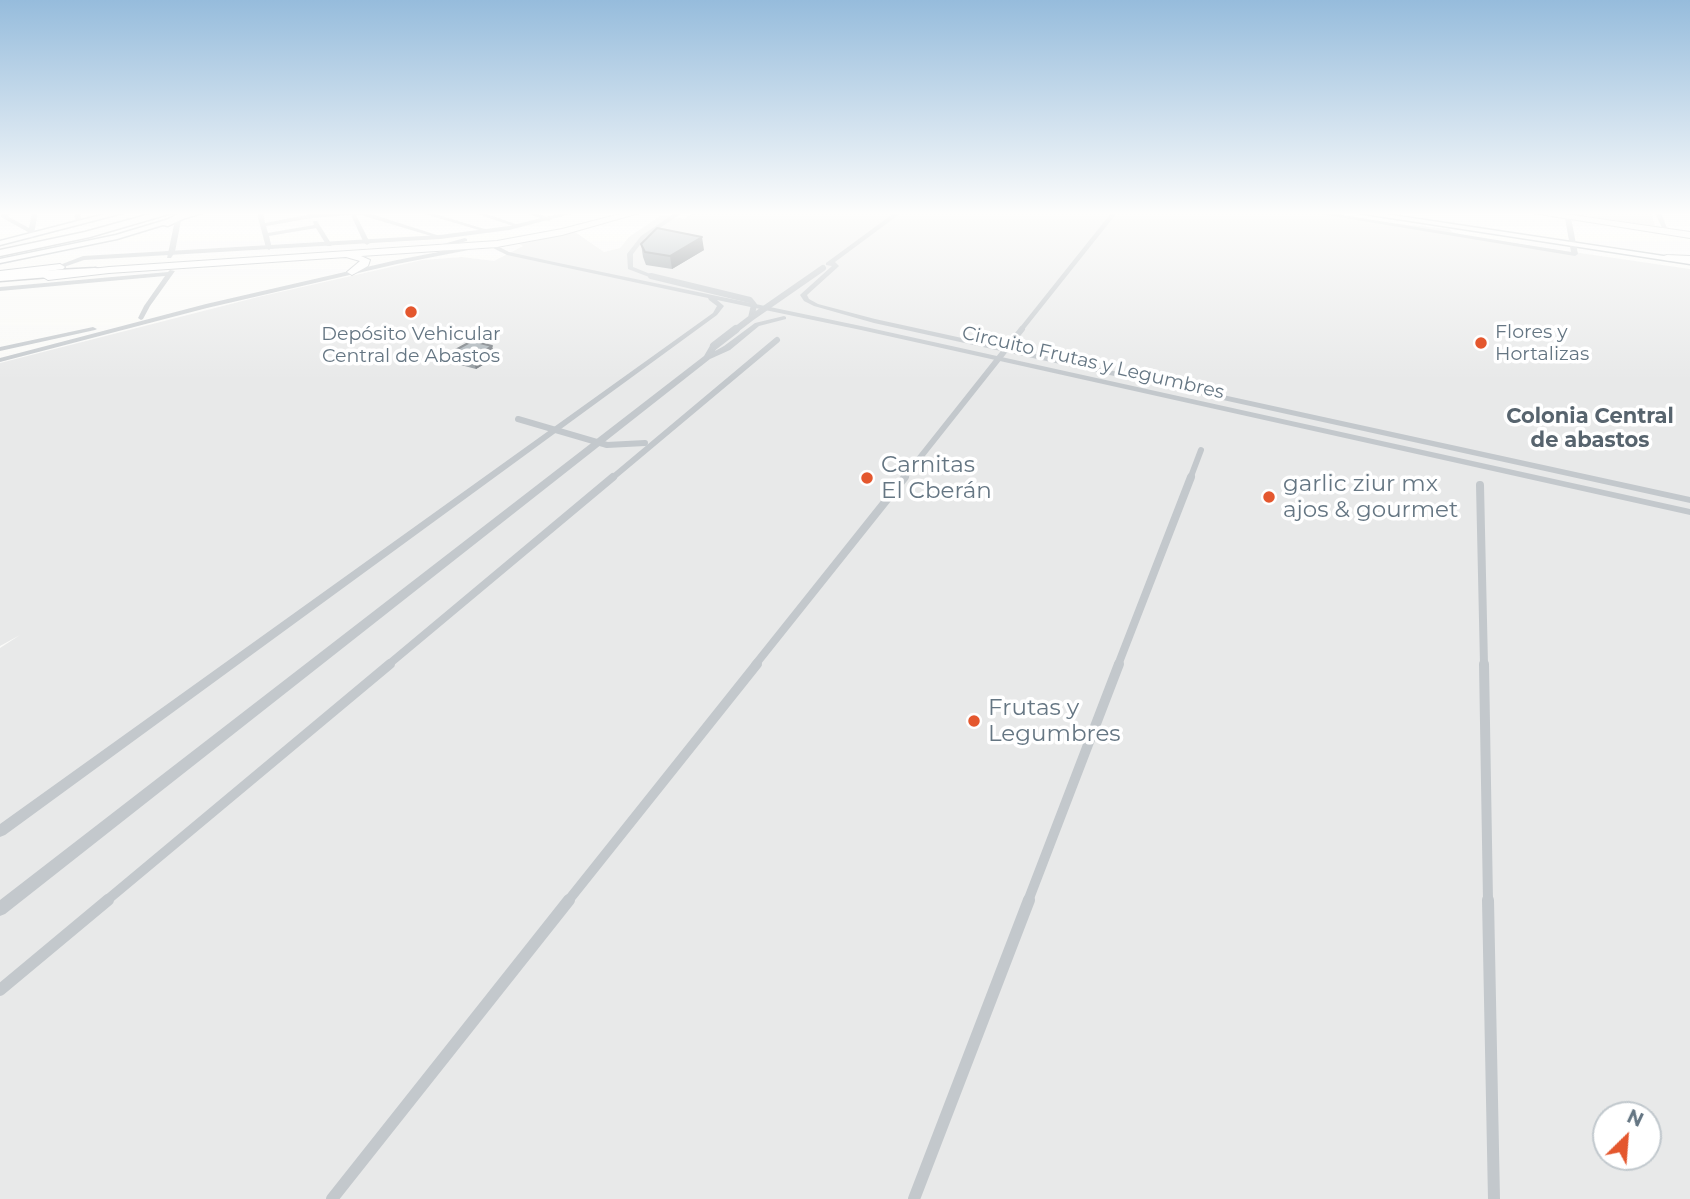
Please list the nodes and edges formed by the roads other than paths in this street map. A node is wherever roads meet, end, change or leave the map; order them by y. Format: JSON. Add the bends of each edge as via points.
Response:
{"nodes":[{"id":1,"x":50,"y":269,"type":"edge"},
{"id":2,"x":116,"y":269,"type":"edge"},
{"id":3,"x":118,"y":269,"type":"edge"},
{"id":4,"x":118,"y":269,"type":"edge"},
{"id":5,"x":168,"y":269,"type":"edge"},
{"id":6,"x":359,"y":269,"type":"edge"},
{"id":7,"x":363,"y":269,"type":"edge"},
{"id":8,"x":369,"y":269,"type":"edge"},
{"id":9,"x":579,"y":269,"type":"edge"},
{"id":10,"x":633,"y":269,"type":"edge"},
{"id":11,"x":822,"y":269,"type":"edge"},
{"id":12,"x":834,"y":269,"type":"edge"},
{"id":13,"x":1070,"y":269,"type":"edge"},
{"id":14,"x":109,"y":270,"type":"junction"},
{"id":15,"x":95,"y":271,"type":"joint"},
{"id":16,"x":354,"y":272,"type":"junction"},
{"id":17,"x":1,"y":282,"type":"edge"},
{"id":18,"x":708,"y":298,"type":"junction"},
{"id":19,"x":797,"y":316,"type":"junction"},
{"id":20,"x":141,"y":318,"type":"junction"},
{"id":21,"x":751,"y":318,"type":"junction"},
{"id":22,"x":150,"y":321,"type":"junction"},
{"id":23,"x":777,"y":340,"type":"dead end"},
{"id":24,"x":0,"y":349,"type":"edge"},
{"id":25,"x":1006,"y":349,"type":"junction"},
{"id":26,"x":707,"y":357,"type":"junction"},
{"id":27,"x":999,"y":359,"type":"junction"},
{"id":28,"x":0,"y":360,"type":"edge"},
{"id":29,"x":518,"y":419,"type":"dead end"},
{"id":30,"x":650,"y":443,"type":"junction"},
{"id":31,"x":1201,"y":450,"type":"dead end"},
{"id":32,"x":1480,"y":485,"type":"dead end"},
{"id":33,"x":1690,"y":500,"type":"edge"},
{"id":34,"x":1690,"y":512,"type":"edge"},
{"id":35,"x":0,"y":831,"type":"edge"},
{"id":36,"x":0,"y":909,"type":"edge"},
{"id":37,"x":0,"y":990,"type":"edge"},
{"id":38,"x":332,"y":1199,"type":"edge"},
{"id":39,"x":914,"y":1199,"type":"edge"},
{"id":40,"x":1494,"y":1199,"type":"edge"}],
"edges":[{"from":1,"to":17,"type":"main road"},
{"from":2,"to":14,"type":"main road"},
{"from":3,"to":14,"type":"main road"},
{"from":4,"to":17,"type":"street"},
{"from":5,"to":20,"type":"street"},
{"from":6,"to":16,"type":"main road"},
{"from":7,"to":16,"type":"street"},
{"from":8,"to":16,"type":"street"},
{"from":9,"to":18,"type":"street","name":"Circuito Frutas y Legumbres"},
{"from":10,"to":21,"type":"street","bridge":true,"via":[[741,296],[754,305]]},
{"from":11,"to":21,"type":"street","bridge":true},
{"from":12,"to":25,"type":"street","via":[[803,295],[808,302]]},
{"from":13,"to":25,"type":"street"},
{"from":14,"to":15,"type":"main road"},
{"from":15,"to":17,"type":"highway"},
{"from":16,"to":22,"type":"street"},
{"from":18,"to":19,"type":"street","name":"Circuito Frutas y Legumbres"},
{"from":18,"to":35,"type":"street","via":[[721,306],[715,314]]},
{"from":19,"to":26,"type":"street","via":[[758,324]]},
{"from":19,"to":27,"type":"street","name":"Circuito Frutas y Legumbres"},
{"from":20,"to":22,"type":"street"},
{"from":20,"to":24,"type":"street"},
{"from":21,"to":26,"type":"street","bridge":true},
{"from":22,"to":28,"type":"street"},
{"from":23,"to":30,"type":"street"},
{"from":25,"to":27,"type":"street"},
{"from":25,"to":33,"type":"street"},
{"from":26,"to":36,"type":"street"},
{"from":27,"to":34,"type":"street","name":"Circuito Frutas y Legumbres"},
{"from":27,"to":38,"type":"street"},
{"from":29,"to":30,"type":"street","bridge":true,"via":[[607,445]]},
{"from":30,"to":37,"type":"street"},
{"from":31,"to":39,"type":"street"},
{"from":32,"to":40,"type":"street"}]}
